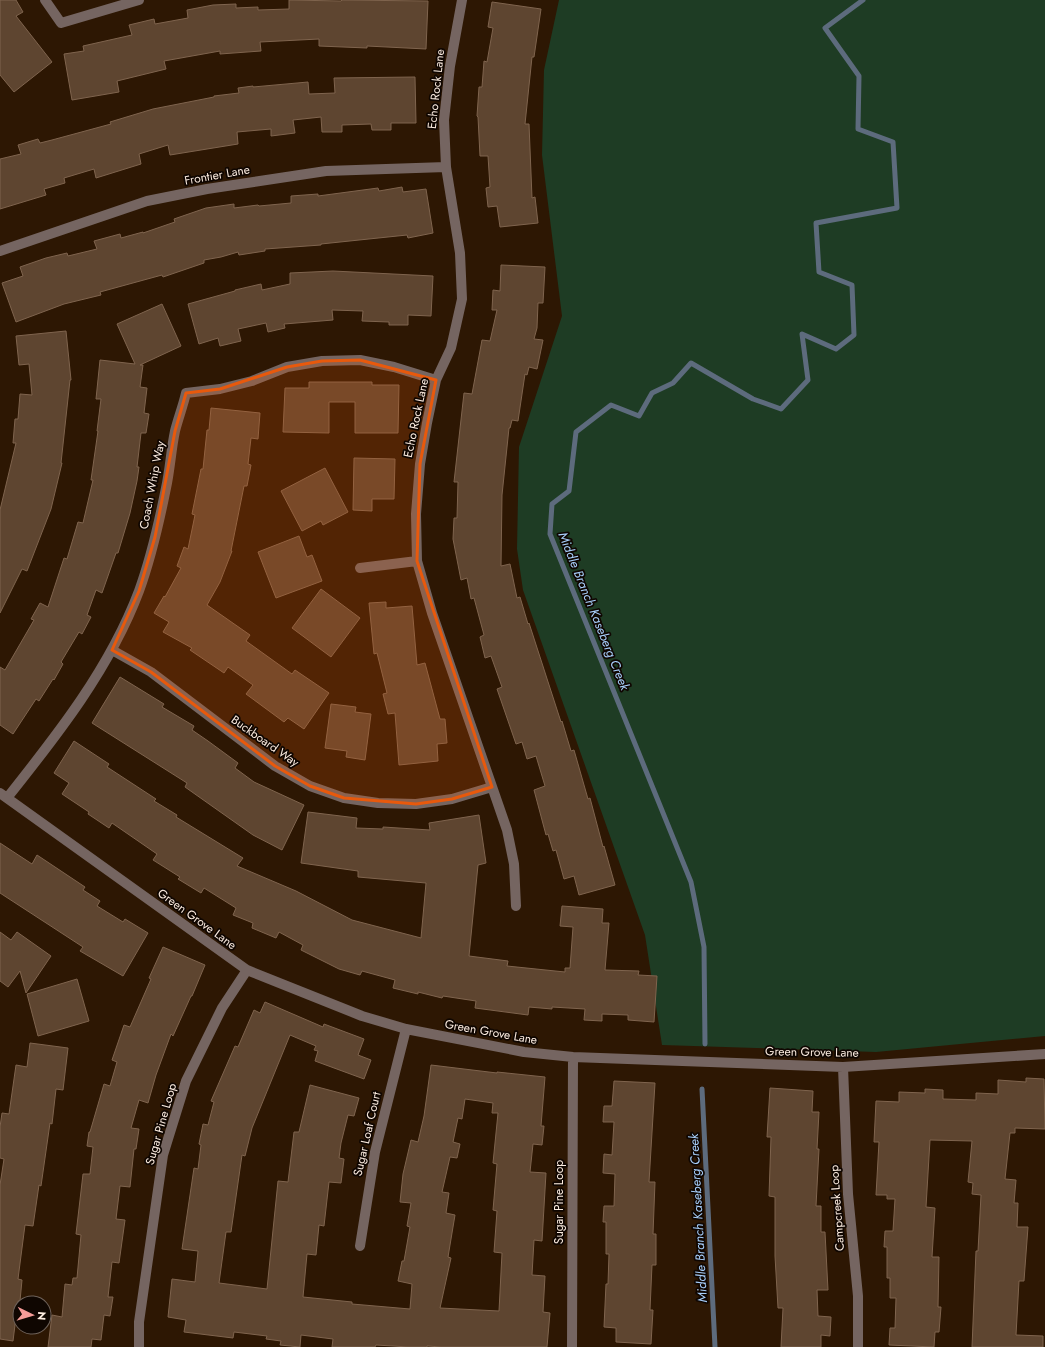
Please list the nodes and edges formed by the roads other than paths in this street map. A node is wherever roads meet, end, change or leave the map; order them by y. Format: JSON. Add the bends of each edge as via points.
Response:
{"nodes":[{"id":1,"x":45,"y":0,"type":"edge"},
{"id":2,"x":139,"y":0,"type":"edge"},
{"id":3,"x":462,"y":0,"type":"edge"},
{"id":4,"x":446,"y":167,"type":"junction"},
{"id":5,"x":0,"y":251,"type":"edge"},
{"id":6,"x":436,"y":380,"type":"junction"},
{"id":7,"x":417,"y":561,"type":"junction"},
{"id":8,"x":360,"y":568,"type":"dead end"},
{"id":9,"x":112,"y":650,"type":"junction"},
{"id":10,"x":492,"y":787,"type":"junction"},
{"id":11,"x":3,"y":795,"type":"edge"},
{"id":12,"x":516,"y":906,"type":"dead end"},
{"id":13,"x":246,"y":970,"type":"junction"},
{"id":14,"x":406,"y":1029,"type":"junction"},
{"id":15,"x":1045,"y":1054,"type":"edge"},
{"id":16,"x":573,"y":1057,"type":"junction"},
{"id":17,"x":843,"y":1067,"type":"junction"},
{"id":18,"x":360,"y":1246,"type":"dead end"},
{"id":19,"x":139,"y":1347,"type":"edge"},
{"id":20,"x":572,"y":1347,"type":"edge"},
{"id":21,"x":858,"y":1347,"type":"edge"}],
"edges":[{"from":1,"to":2,"type":"street","via":[[61,23]]},
{"from":3,"to":4,"type":"street","name":"Echo Rock Lane","via":[[450,66],[444,120]]},
{"from":4,"to":5,"type":"street","name":"Frontier Lane","via":[[326,171],[207,189],[147,201]]},
{"from":4,"to":6,"type":"street","name":"Echo Rock Lane","via":[[460,253],[462,298],[451,348]]},
{"from":6,"to":7,"type":"street","name":"Echo Rock Lane","via":[[420,464],[416,514]]},
{"from":6,"to":9,"type":"street","name":"Coach Whip Way","via":[[360,360],[322,361],[287,367],[220,388],[186,393],[155,538],[138,591]]},
{"from":7,"to":8,"type":"street"},
{"from":7,"to":10,"type":"street","name":"Echo Rock Lane","via":[[432,613]]},
{"from":9,"to":10,"type":"street","name":"Buckboard Way","via":[[151,672],[244,744],[310,786],[344,798],[378,803],[416,804],[452,799]]},
{"from":9,"to":11,"type":"street","name":"Coach Whip Way","via":[[82,698],[38,759]]},
{"from":10,"to":12,"type":"street","name":"Echo Rock Lane","via":[[507,830],[514,864]]},
{"from":11,"to":13,"type":"street","name":"Green Grove Lane"},
{"from":13,"to":14,"type":"street","name":"Green Grove Lane","via":[[362,1016]]},
{"from":13,"to":19,"type":"street","name":"Sugar Pine Loop","via":[[222,1008],[186,1082],[163,1155],[139,1322]]},
{"from":14,"to":16,"type":"street","name":"Green Grove Lane","via":[[524,1052]]},
{"from":14,"to":18,"type":"street","name":"Sugar Loaf Court","via":[[375,1152]]},
{"from":15,"to":17,"type":"street","name":"Green Grove Lane"},
{"from":16,"to":17,"type":"street","name":"Green Grove Lane"},
{"from":16,"to":20,"type":"street","name":"Sugar Pine Loop"},
{"from":17,"to":21,"type":"street","name":"Campcreek Loop","via":[[848,1194],[858,1296]]}]}
